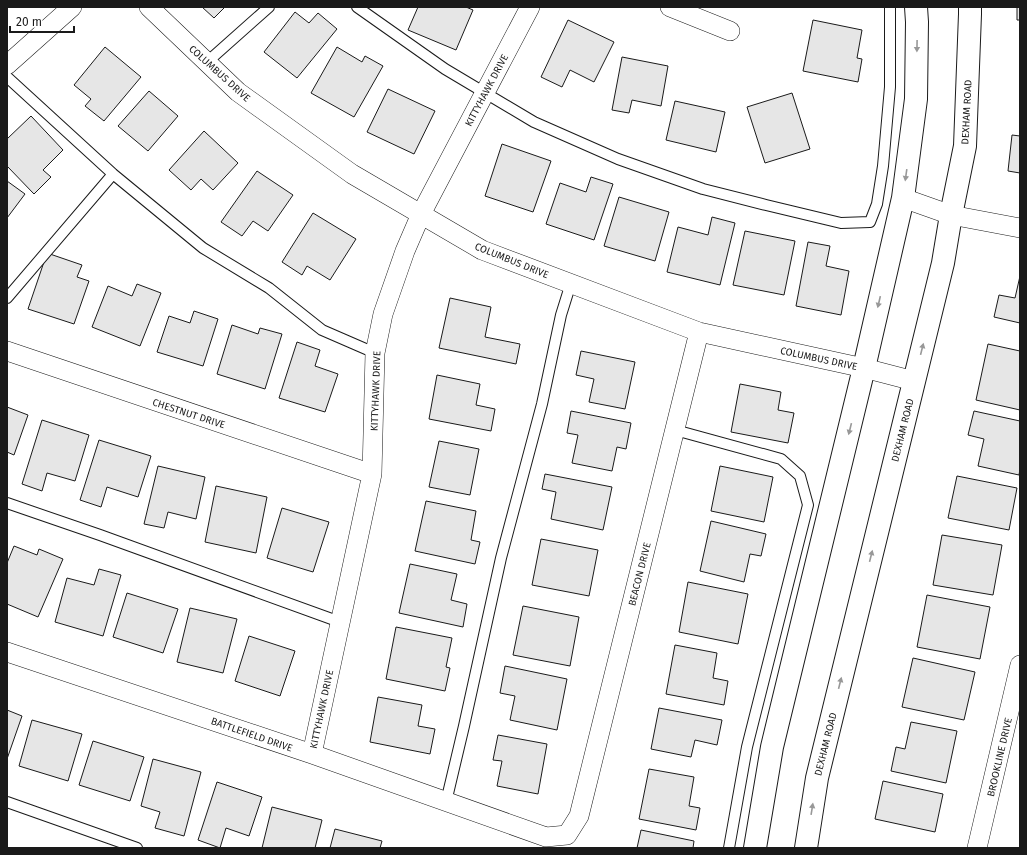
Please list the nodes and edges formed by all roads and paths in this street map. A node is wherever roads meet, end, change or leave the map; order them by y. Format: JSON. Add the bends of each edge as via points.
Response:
{"nodes":[{"id":1,"x":72,"y":7,"type":"edge"},
{"id":2,"x":149,"y":7,"type":"edge"},
{"id":3,"x":269,"y":7,"type":"edge"},
{"id":4,"x":357,"y":7,"type":"edge"},
{"id":5,"x":530,"y":7,"type":"edge"},
{"id":6,"x":670,"y":7,"type":"edge"},
{"id":7,"x":890,"y":7,"type":"edge"},
{"id":8,"x":916,"y":7,"type":"edge"},
{"id":9,"x":970,"y":7,"type":"edge"},
{"id":10,"x":730,"y":30,"type":"dead end"},
{"id":11,"x":206,"y":63,"type":"junction"},
{"id":12,"x":7,"y":65,"type":"edge"},
{"id":13,"x":7,"y":77,"type":"edge"},
{"id":14,"x":485,"y":92,"type":"junction"},
{"id":15,"x":113,"y":174,"type":"junction"},
{"id":16,"x":903,"y":198,"type":"junction"},
{"id":17,"x":421,"y":214,"type":"junction"},
{"id":18,"x":951,"y":215,"type":"junction"},
{"id":19,"x":1020,"y":228,"type":"edge"},
{"id":20,"x":571,"y":283,"type":"junction"},
{"id":21,"x":7,"y":298,"type":"edge"},
{"id":22,"x":699,"y":332,"type":"junction"},
{"id":23,"x":7,"y":351,"type":"edge"},
{"id":24,"x":375,"y":352,"type":"junction"},
{"id":25,"x":864,"y":368,"type":"junction"},
{"id":26,"x":914,"y":382,"type":"junction"},
{"id":27,"x":675,"y":430,"type":"junction"},
{"id":28,"x":372,"y":474,"type":"junction"},
{"id":29,"x":7,"y":503,"type":"edge"},
{"id":30,"x":340,"y":622,"type":"junction"},
{"id":31,"x":7,"y":652,"type":"edge"},
{"id":32,"x":1020,"y":665,"type":"edge"},
{"id":33,"x":312,"y":754,"type":"junction"},
{"id":34,"x":7,"y":802,"type":"edge"},
{"id":35,"x":446,"y":802,"type":"junction"},
{"id":36,"x":579,"y":816,"type":"joint"},
{"id":37,"x":137,"y":848,"type":"edge"},
{"id":38,"x":729,"y":848,"type":"edge"},
{"id":39,"x":755,"y":848,"type":"edge"},
{"id":40,"x":806,"y":848,"type":"edge"},
{"id":41,"x":977,"y":848,"type":"edge"}],
"edges":[{"from":1,"to":12,"type":"street"},
{"from":2,"to":11,"type":"street","name":"COLUMBUS DRIVE"},
{"from":3,"to":11,"type":"lane"},
{"from":4,"to":14,"type":"lane","via":[[445,69]]},
{"from":5,"to":14,"type":"street","name":"KITTYHAWK DRIVE"},
{"from":6,"to":10,"type":"street"},
{"from":7,"to":14,"type":"lane","via":[[890,87],[883,166],[877,204],[870,222],[841,223],[696,186],[618,160],[534,122]]},
{"from":8,"to":16,"type":"street","one_way":true,"via":[[916,99]]},
{"from":9,"to":18,"type":"street","name":"DEXHAM ROAD","via":[[965,146]]},
{"from":11,"to":17,"type":"street","name":"COLUMBUS DRIVE","via":[[238,92],[352,174]]},
{"from":13,"to":15,"type":"lane"},
{"from":14,"to":17,"type":"street","name":"KITTYHAWK DRIVE"},
{"from":15,"to":21,"type":"lane"},
{"from":15,"to":24,"type":"lane","via":[[203,248],[269,288],[322,330]]},
{"from":16,"to":18,"type":"street"},
{"from":16,"to":25,"type":"street","one_way":true},
{"from":17,"to":20,"type":"street","name":"COLUMBUS DRIVE","via":[[482,250]]},
{"from":17,"to":24,"type":"street","name":"KITTYHAWK DRIVE","via":[[383,314]]},
{"from":18,"to":19,"type":"street"},
{"from":26,"to":18,"type":"street","name":"DEXHAM ROAD","one_way":true,"via":[[943,263]]},
{"from":20,"to":22,"type":"street","name":"COLUMBUS DRIVE"},
{"from":20,"to":35,"type":"lane","via":[[501,558]]},
{"from":22,"to":25,"type":"street","name":"COLUMBUS DRIVE"},
{"from":22,"to":27,"type":"street","name":"BEACON DRIVE"},
{"from":23,"to":28,"type":"street","name":"CHESTNUT DRIVE"},
{"from":24,"to":28,"type":"street","name":"KITTYHAWK DRIVE"},
{"from":25,"to":26,"type":"street","name":"COLUMBUS DRIVE"},
{"from":25,"to":39,"type":"street","one_way":true,"via":[[772,748]]},
{"from":40,"to":26,"type":"street","name":"DEXHAM ROAD","one_way":true,"via":[[817,778]]},
{"from":27,"to":36,"type":"street","name":"BEACON DRIVE"},
{"from":27,"to":38,"type":"lane","via":[[781,459],[800,476],[808,505],[747,747]]},
{"from":28,"to":30,"type":"street","name":"KITTYHAWK DRIVE"},
{"from":29,"to":30,"type":"lane"},
{"from":30,"to":33,"type":"street","name":"KITTYHAWK DRIVE"},
{"from":31,"to":33,"type":"street","name":"BATTLEFIELD DRIVE"},
{"from":32,"to":41,"type":"street","name":"BROOKLINE DRIVE"},
{"from":33,"to":35,"type":"street","name":"BATTLEFIELD DRIVE"},
{"from":34,"to":37,"type":"lane"},
{"from":35,"to":36,"type":"street","name":"BATTLEFIELD DRIVE","via":[[546,837],[567,835]]}]}
